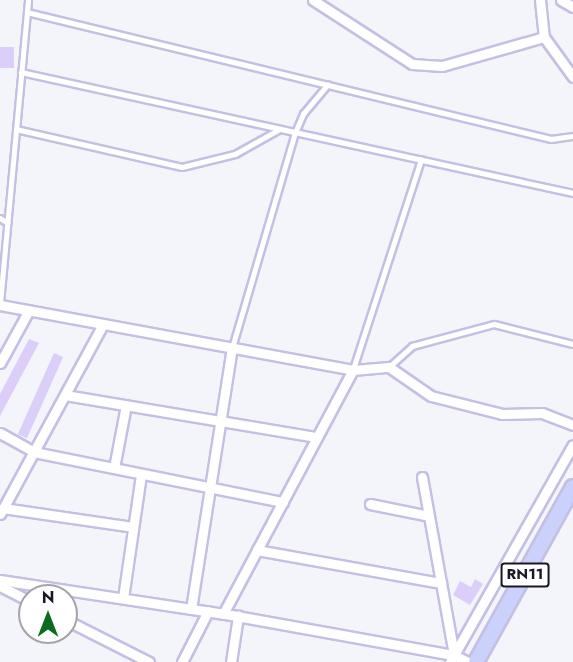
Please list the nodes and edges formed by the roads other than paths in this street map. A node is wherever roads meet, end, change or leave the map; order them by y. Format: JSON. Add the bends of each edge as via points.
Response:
{"nodes":[{"id":1,"x":28,"y":0,"type":"edge"},
{"id":2,"x":313,"y":0,"type":"edge"},
{"id":3,"x":540,"y":0,"type":"edge"},
{"id":4,"x":561,"y":0,"type":"edge"},
{"id":5,"x":573,"y":7,"type":"edge"},
{"id":6,"x":27,"y":12,"type":"junction"},
{"id":7,"x":544,"y":36,"type":"junction"},
{"id":8,"x":21,"y":72,"type":"junction"},
{"id":9,"x":573,"y":77,"type":"edge"},
{"id":10,"x":327,"y":85,"type":"junction"},
{"id":11,"x":16,"y":129,"type":"junction"},
{"id":12,"x":280,"y":129,"type":"junction"},
{"id":13,"x":295,"y":133,"type":"junction"},
{"id":14,"x":573,"y":136,"type":"edge"},
{"id":15,"x":421,"y":160,"type":"junction"},
{"id":16,"x":573,"y":193,"type":"edge"},
{"id":17,"x":0,"y":218,"type":"edge"},
{"id":18,"x":8,"y":223,"type":"junction"},
{"id":19,"x":0,"y":304,"type":"edge"},
{"id":20,"x":29,"y":310,"type":"junction"},
{"id":21,"x":103,"y":324,"type":"junction"},
{"id":22,"x":573,"y":344,"type":"edge"},
{"id":23,"x":232,"y":348,"type":"junction"},
{"id":24,"x":0,"y":363,"type":"edge"},
{"id":25,"x":388,"y":367,"type":"junction"},
{"id":26,"x":353,"y":370,"type":"junction"},
{"id":27,"x":65,"y":394,"type":"junction"},
{"id":28,"x":126,"y":405,"type":"junction"},
{"id":29,"x":220,"y":421,"type":"junction"},
{"id":30,"x":573,"y":425,"type":"edge"},
{"id":31,"x":0,"y":434,"type":"edge"},
{"id":32,"x":317,"y":437,"type":"junction"},
{"id":33,"x":573,"y":445,"type":"edge"},
{"id":34,"x":34,"y":452,"type":"junction"},
{"id":35,"x":114,"y":468,"type":"junction"},
{"id":36,"x":141,"y":474,"type":"junction"},
{"id":37,"x":422,"y":477,"type":"dead end"},
{"id":38,"x":210,"y":488,"type":"junction"},
{"id":39,"x":571,"y":495,"type":"edge"},
{"id":40,"x":283,"y":502,"type":"junction"},
{"id":41,"x":370,"y":504,"type":"dead end"},
{"id":42,"x":2,"y":511,"type":"edge"},
{"id":43,"x":429,"y":516,"type":"junction"},
{"id":44,"x":133,"y":527,"type":"junction"},
{"id":45,"x":257,"y":550,"type":"junction"},
{"id":46,"x":0,"y":580,"type":"edge"},
{"id":47,"x":441,"y":583,"type":"junction"},
{"id":48,"x":0,"y":586,"type":"edge"},
{"id":49,"x":18,"y":595,"type":"edge"},
{"id":50,"x":123,"y":598,"type":"junction"},
{"id":51,"x":191,"y":609,"type":"junction"},
{"id":52,"x":208,"y":611,"type":"junction"},
{"id":53,"x":223,"y":614,"type":"junction"},
{"id":54,"x":238,"y":616,"type":"junction"},
{"id":55,"x":78,"y":626,"type":"edge"},
{"id":56,"x":452,"y":658,"type":"edge"},
{"id":57,"x":148,"y":662,"type":"edge"},
{"id":58,"x":182,"y":662,"type":"edge"},
{"id":59,"x":231,"y":662,"type":"edge"},
{"id":60,"x":468,"y":662,"type":"edge"},
{"id":61,"x":476,"y":662,"type":"edge"}],
"edges":[{"from":1,"to":6,"type":"lane"},
{"from":2,"to":7,"type":"street","via":[[412,64],[442,66]]},
{"from":3,"to":7,"type":"street"},
{"from":4,"to":5,"type":"street"},
{"from":6,"to":8,"type":"lane"},
{"from":6,"to":10,"type":"lane"},
{"from":7,"to":9,"type":"street"},
{"from":8,"to":11,"type":"lane"},
{"from":8,"to":12,"type":"lane"},
{"from":10,"to":13,"type":"lane","via":[[303,114]]},
{"from":10,"to":14,"type":"lane","via":[[551,139]]},
{"from":11,"to":12,"type":"lane","via":[[182,167],[235,154]]},
{"from":11,"to":18,"type":"lane"},
{"from":12,"to":13,"type":"lane"},
{"from":13,"to":15,"type":"lane"},
{"from":13,"to":23,"type":"lane"},
{"from":15,"to":16,"type":"lane"},
{"from":15,"to":26,"type":"lane"},
{"from":17,"to":18,"type":"lane"},
{"from":18,"to":19,"type":"lane"},
{"from":19,"to":20,"type":"street"},
{"from":20,"to":21,"type":"street"},
{"from":20,"to":24,"type":"street"},
{"from":21,"to":23,"type":"street"},
{"from":21,"to":27,"type":"street"},
{"from":22,"to":25,"type":"lane","via":[[494,324],[411,346]]},
{"from":23,"to":26,"type":"street"},
{"from":23,"to":29,"type":"street"},
{"from":25,"to":26,"type":"street"},
{"from":25,"to":30,"type":"street","via":[[431,396],[502,414],[542,413]]},
{"from":26,"to":32,"type":"street"},
{"from":27,"to":28,"type":"street"},
{"from":27,"to":34,"type":"street"},
{"from":28,"to":29,"type":"street"},
{"from":28,"to":35,"type":"street"},
{"from":29,"to":32,"type":"street"},
{"from":29,"to":38,"type":"street"},
{"from":31,"to":34,"type":"street"},
{"from":32,"to":40,"type":"street"},
{"from":33,"to":56,"type":"street"},
{"from":34,"to":35,"type":"street"},
{"from":34,"to":42,"type":"street"},
{"from":35,"to":36,"type":"street"},
{"from":36,"to":38,"type":"street"},
{"from":36,"to":44,"type":"street"},
{"from":37,"to":43,"type":"street"},
{"from":38,"to":40,"type":"street"},
{"from":38,"to":51,"type":"street"},
{"from":39,"to":61,"type":"main road","number":"RN11"},
{"from":40,"to":45,"type":"street"},
{"from":41,"to":43,"type":"street"},
{"from":42,"to":44,"type":"street"},
{"from":43,"to":47,"type":"street"},
{"from":44,"to":50,"type":"street"},
{"from":45,"to":47,"type":"street"},
{"from":45,"to":53,"type":"street"},
{"from":46,"to":50,"type":"street"},
{"from":47,"to":56,"type":"street"},
{"from":48,"to":49,"type":"street"},
{"from":50,"to":51,"type":"street"},
{"from":51,"to":52,"type":"street"},
{"from":52,"to":53,"type":"street"},
{"from":52,"to":58,"type":"street"},
{"from":53,"to":54,"type":"street"},
{"from":54,"to":56,"type":"street"},
{"from":54,"to":59,"type":"street"},
{"from":55,"to":57,"type":"street"},
{"from":56,"to":60,"type":"street"}]}
